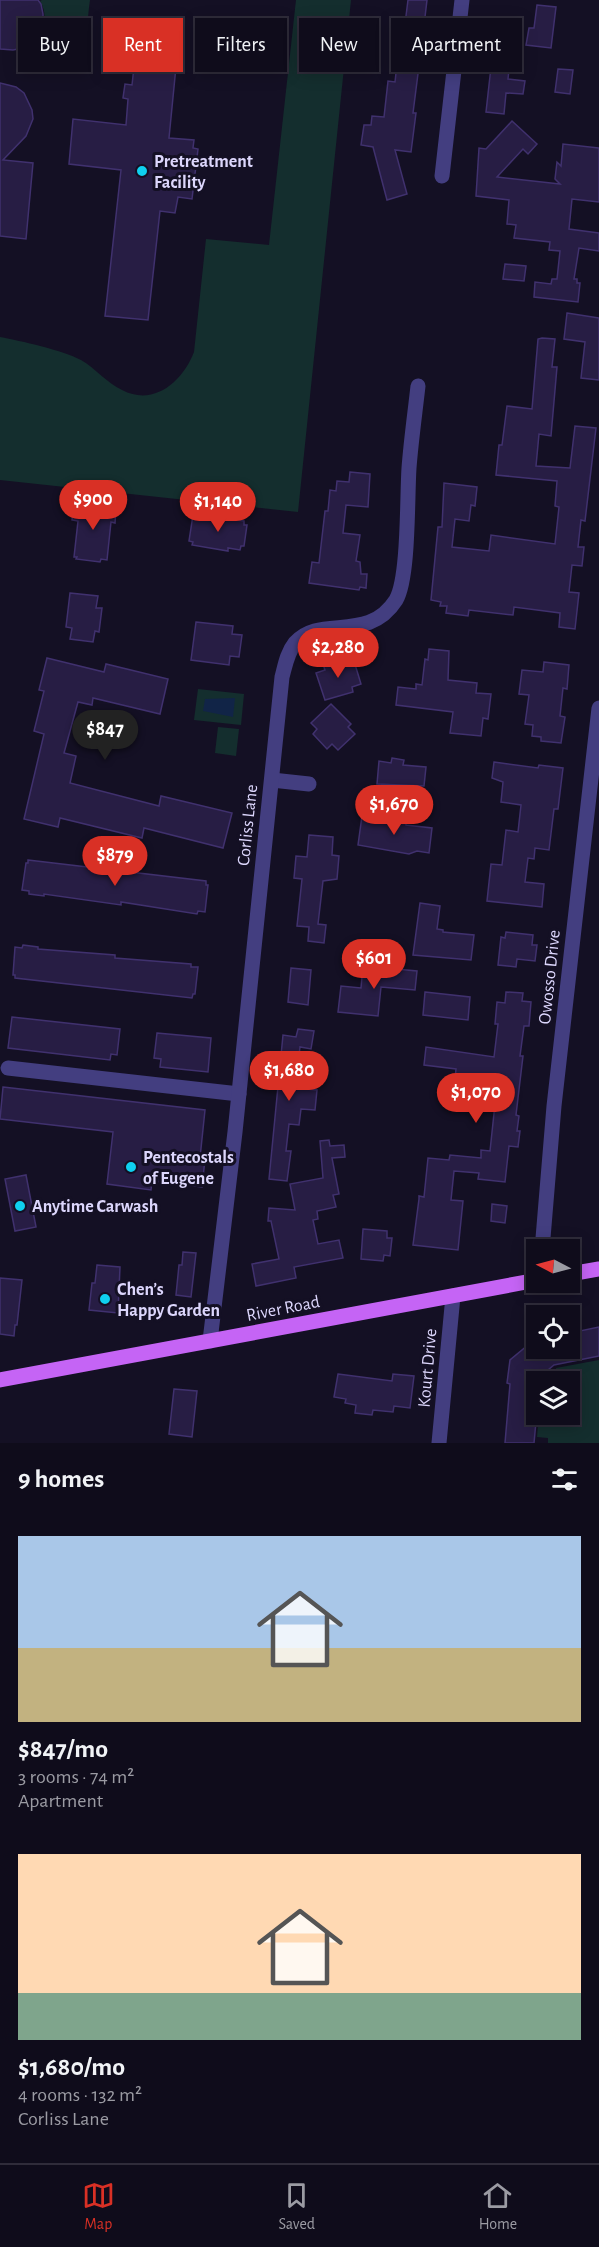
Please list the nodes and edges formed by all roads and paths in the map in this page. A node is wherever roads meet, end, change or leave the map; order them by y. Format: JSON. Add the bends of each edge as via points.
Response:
{"nodes":[{"id":1,"x":462,"y":0,"type":"edge"},
{"id":2,"x":442,"y":176,"type":"dead end"},
{"id":3,"x":418,"y":386,"type":"dead end"},
{"id":4,"x":599,"y":708,"type":"edge"},
{"id":5,"x":599,"y":714,"type":"edge"},
{"id":6,"x":272,"y":780,"type":"junction"},
{"id":7,"x":309,"y":784,"type":"dead end"},
{"id":8,"x":8,"y":1068,"type":"dead end"},
{"id":9,"x":239,"y":1094,"type":"junction"},
{"id":10,"x":543,"y":1239,"type":"edge"},
{"id":11,"x":599,"y":1269,"type":"edge"},
{"id":12,"x":580,"y":1272,"type":"edge"},
{"id":13,"x":526,"y":1282,"type":"edge"},
{"id":14,"x":453,"y":1296,"type":"junction"},
{"id":15,"x":210,"y":1341,"type":"junction"},
{"id":16,"x":0,"y":1380,"type":"edge"},
{"id":17,"x":439,"y":1443,"type":"edge"}],
"edges":[{"from":1,"to":2,"type":"street"},
{"from":3,"to":6,"type":"street","name":"Corliss Lane","via":[[401,589],[386,612],[374,621],[311,633],[294,645],[282,677]]},
{"from":4,"to":5,"type":"street","name":"Owosso Drive"},
{"from":5,"to":10,"type":"street","name":"Owosso Drive"},
{"from":6,"to":7,"type":"street"},
{"from":6,"to":9,"type":"street","name":"Corliss Lane"},
{"from":8,"to":9,"type":"street"},
{"from":9,"to":15,"type":"street","name":"Corliss Lane"},
{"from":11,"to":12,"type":"main road"},
{"from":13,"to":14,"type":"main road","name":"River Road"},
{"from":14,"to":15,"type":"main road","name":"River Road"},
{"from":14,"to":17,"type":"street","name":"Kourt Drive"},
{"from":15,"to":16,"type":"main road","name":"River Road"}]}
